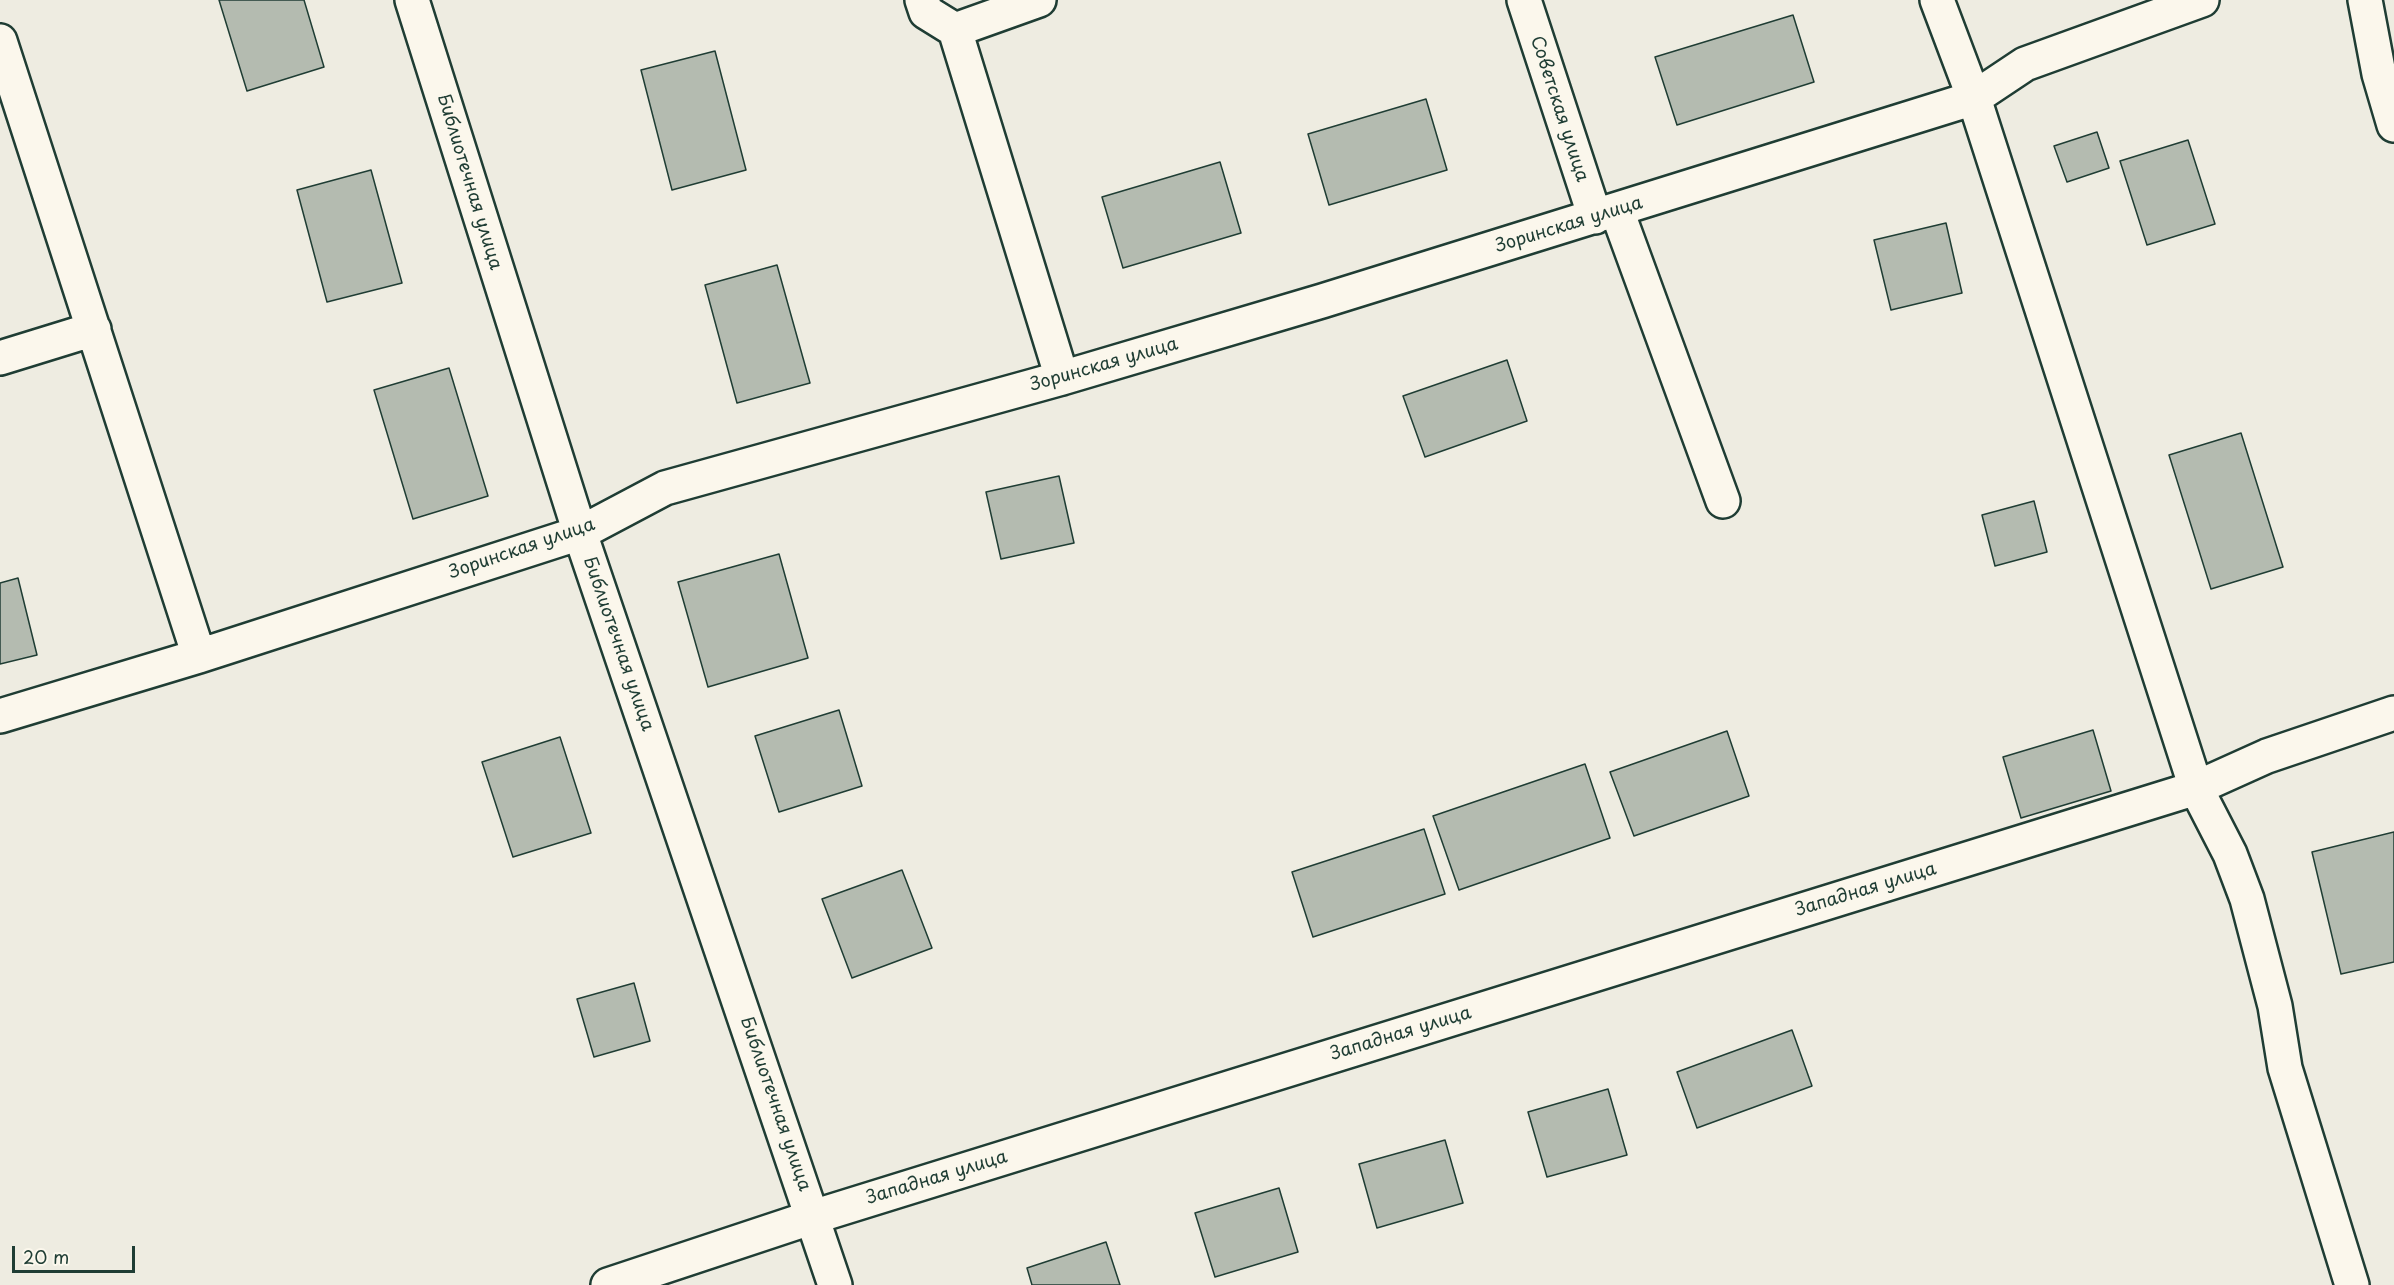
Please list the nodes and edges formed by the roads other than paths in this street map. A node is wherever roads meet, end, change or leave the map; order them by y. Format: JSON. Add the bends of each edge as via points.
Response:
{"nodes":[{"id":1,"x":412,"y":0,"type":"edge"},
{"id":2,"x":922,"y":0,"type":"edge"},
{"id":3,"x":1039,"y":0,"type":"edge"},
{"id":4,"x":1524,"y":0,"type":"edge"},
{"id":5,"x":1937,"y":0,"type":"edge"},
{"id":6,"x":2202,"y":0,"type":"edge"},
{"id":7,"x":2365,"y":0,"type":"edge"},
{"id":8,"x":955,"y":30,"type":"junction"},
{"id":9,"x":0,"y":41,"type":"edge"},
{"id":10,"x":1974,"y":98,"type":"junction"},
{"id":11,"x":2394,"y":125,"type":"edge"},
{"id":12,"x":1606,"y":214,"type":"junction"},
{"id":13,"x":94,"y":329,"type":"junction"},
{"id":14,"x":0,"y":358,"type":"edge"},
{"id":15,"x":1062,"y":378,"type":"junction"},
{"id":16,"x":1723,"y":501,"type":"dead end"},
{"id":17,"x":580,"y":533,"type":"junction"},
{"id":18,"x":199,"y":656,"type":"junction"},
{"id":19,"x":2394,"y":713,"type":"edge"},
{"id":20,"x":0,"y":716,"type":"edge"},
{"id":21,"x":2196,"y":788,"type":"junction"},
{"id":22,"x":813,"y":1217,"type":"junction"},
{"id":23,"x":608,"y":1285,"type":"edge"},
{"id":24,"x":835,"y":1285,"type":"edge"},
{"id":25,"x":2352,"y":1285,"type":"edge"}],
"edges":[{"from":1,"to":17,"type":"street","name":"Библиотечная улица"},
{"from":2,"to":8,"type":"street","via":[[926,12]]},
{"from":3,"to":8,"type":"street"},
{"from":4,"to":12,"type":"street","name":"Советская улица"},
{"from":5,"to":10,"type":"street"},
{"from":6,"to":10,"type":"street","name":"Зоринская улица","via":[[2025,64]]},
{"from":7,"to":11,"type":"street","via":[[2379,74]]},
{"from":8,"to":15,"type":"street"},
{"from":9,"to":13,"type":"street"},
{"from":10,"to":12,"type":"street","name":"Зоринская улица"},
{"from":10,"to":21,"type":"street"},
{"from":12,"to":15,"type":"street","name":"Зоринская улица"},
{"from":12,"to":16,"type":"street","name":"Советская улица"},
{"from":13,"to":14,"type":"street"},
{"from":13,"to":18,"type":"street"},
{"from":15,"to":17,"type":"street","name":"Зоринская улица","via":[[665,488]]},
{"from":17,"to":18,"type":"street","name":"Зоринская улица"},
{"from":17,"to":22,"type":"street","name":"Библиотечная улица"},
{"from":18,"to":20,"type":"street","name":"Зоринская улица"},
{"from":19,"to":21,"type":"street","name":"Западная улица","via":[[2267,756]]},
{"from":21,"to":22,"type":"street","name":"Западная улица"},
{"from":21,"to":25,"type":"street","via":[[2230,854],[2247,899],[2275,1006],[2285,1068]]},
{"from":22,"to":23,"type":"street","name":"Западная улица"},
{"from":22,"to":24,"type":"street","name":"Библиотечная улица"}]}
